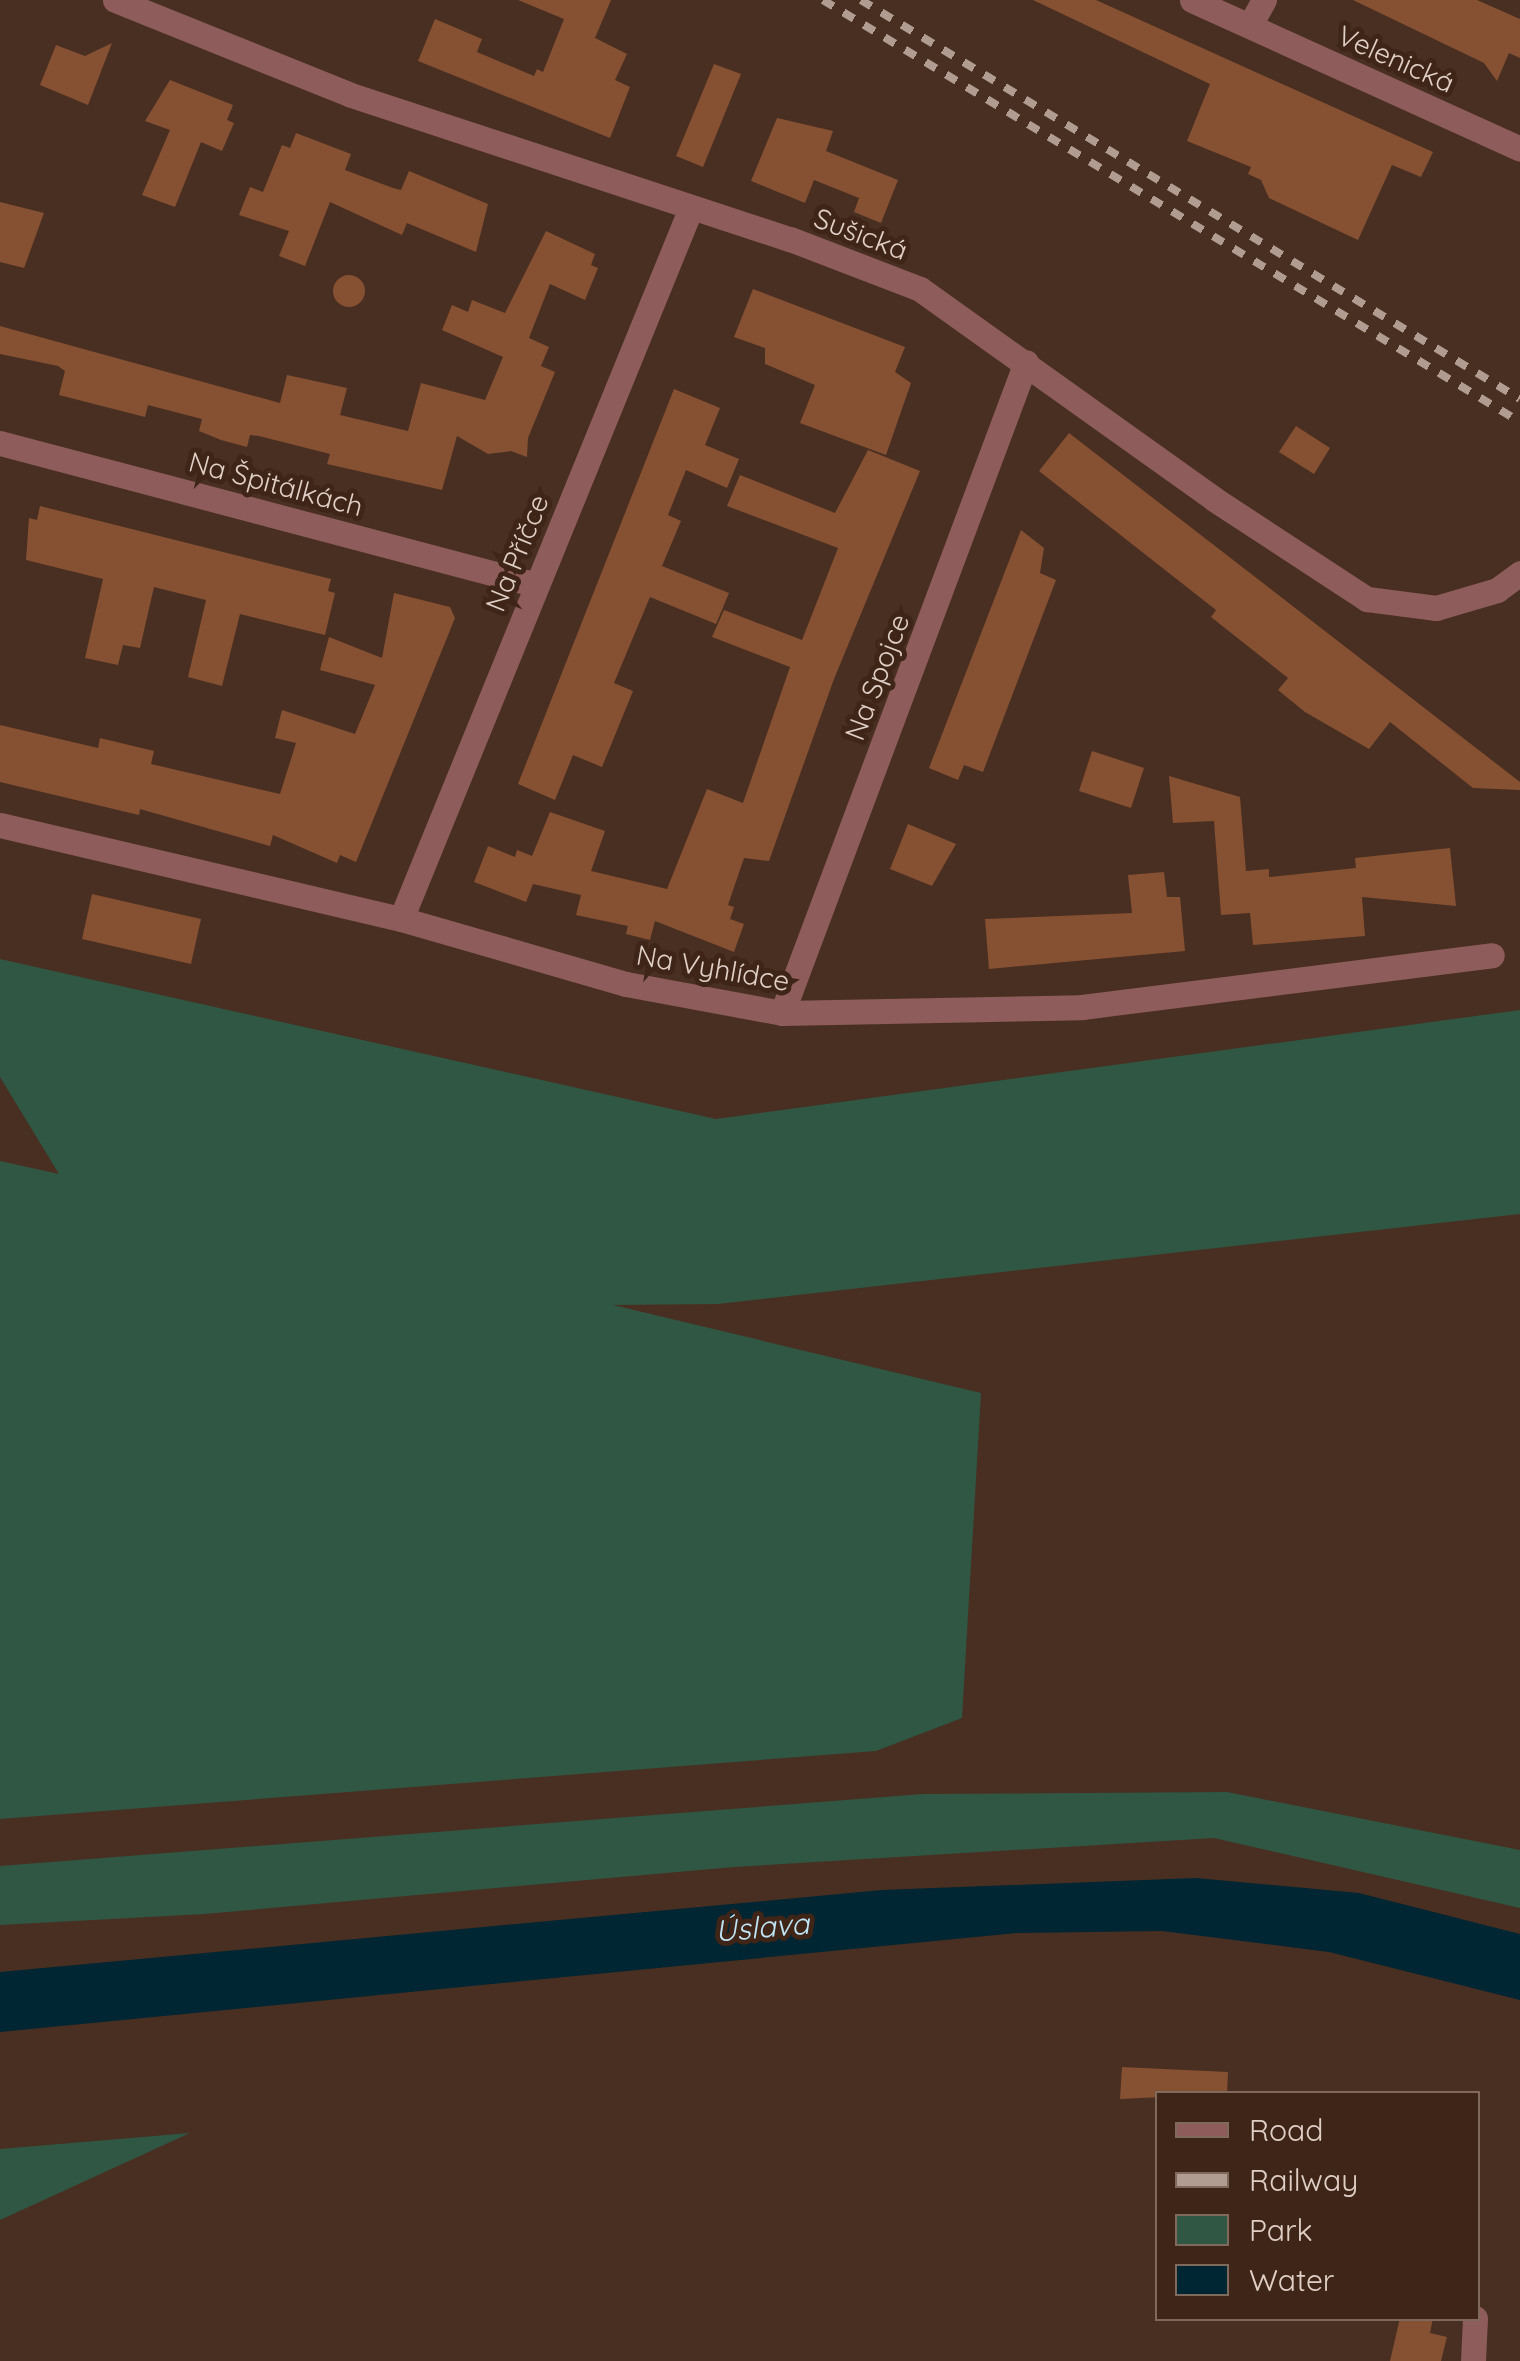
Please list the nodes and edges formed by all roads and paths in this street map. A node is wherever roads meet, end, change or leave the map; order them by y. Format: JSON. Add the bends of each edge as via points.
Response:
{"nodes":[{"id":1,"x":116,"y":0,"type":"edge"},
{"id":2,"x":1192,"y":0,"type":"edge"},
{"id":3,"x":1264,"y":0,"type":"edge"},
{"id":4,"x":1250,"y":25,"type":"junction"},
{"id":5,"x":1520,"y":149,"type":"edge"},
{"id":6,"x":690,"y":210,"type":"junction"},
{"id":7,"x":1026,"y":362,"type":"junction"},
{"id":8,"x":0,"y":443,"type":"edge"},
{"id":9,"x":1520,"y":573,"type":"edge"},
{"id":10,"x":536,"y":585,"type":"junction"},
{"id":11,"x":0,"y":824,"type":"edge"},
{"id":12,"x":401,"y":919,"type":"junction"},
{"id":13,"x":1492,"y":955,"type":"dead end"},
{"id":14,"x":782,"y":1013,"type":"junction"},
{"id":15,"x":1475,"y":2321,"type":"edge"},
{"id":16,"x":1473,"y":2361,"type":"edge"}],
"edges":[{"from":1,"to":6,"type":"street","name":"Sušická","via":[[352,95]]},
{"from":2,"to":4,"type":"street","name":"Velenická"},
{"from":3,"to":4,"type":"street"},
{"from":4,"to":5,"type":"street","name":"Velenická"},
{"from":6,"to":7,"type":"street","name":"Sušická","via":[[790,239],[920,289]]},
{"from":6,"to":10,"type":"street","name":"Na Příčce"},
{"from":7,"to":9,"type":"street","name":"Sušická","via":[[1214,499],[1367,598],[1436,608],[1497,590]]},
{"from":7,"to":14,"type":"street","name":"Na Spojce"},
{"from":8,"to":10,"type":"street","name":"Na Špitálkách"},
{"from":10,"to":12,"type":"street","name":"Na Příčce"},
{"from":11,"to":12,"type":"street","name":"Na Vyhlídce"},
{"from":12,"to":14,"type":"street","name":"Na Vyhlídce","via":[[626,984]]},
{"from":13,"to":14,"type":"street","name":"Na Vyhlídce","via":[[1082,1007]]},
{"from":15,"to":16,"type":"street"}]}
